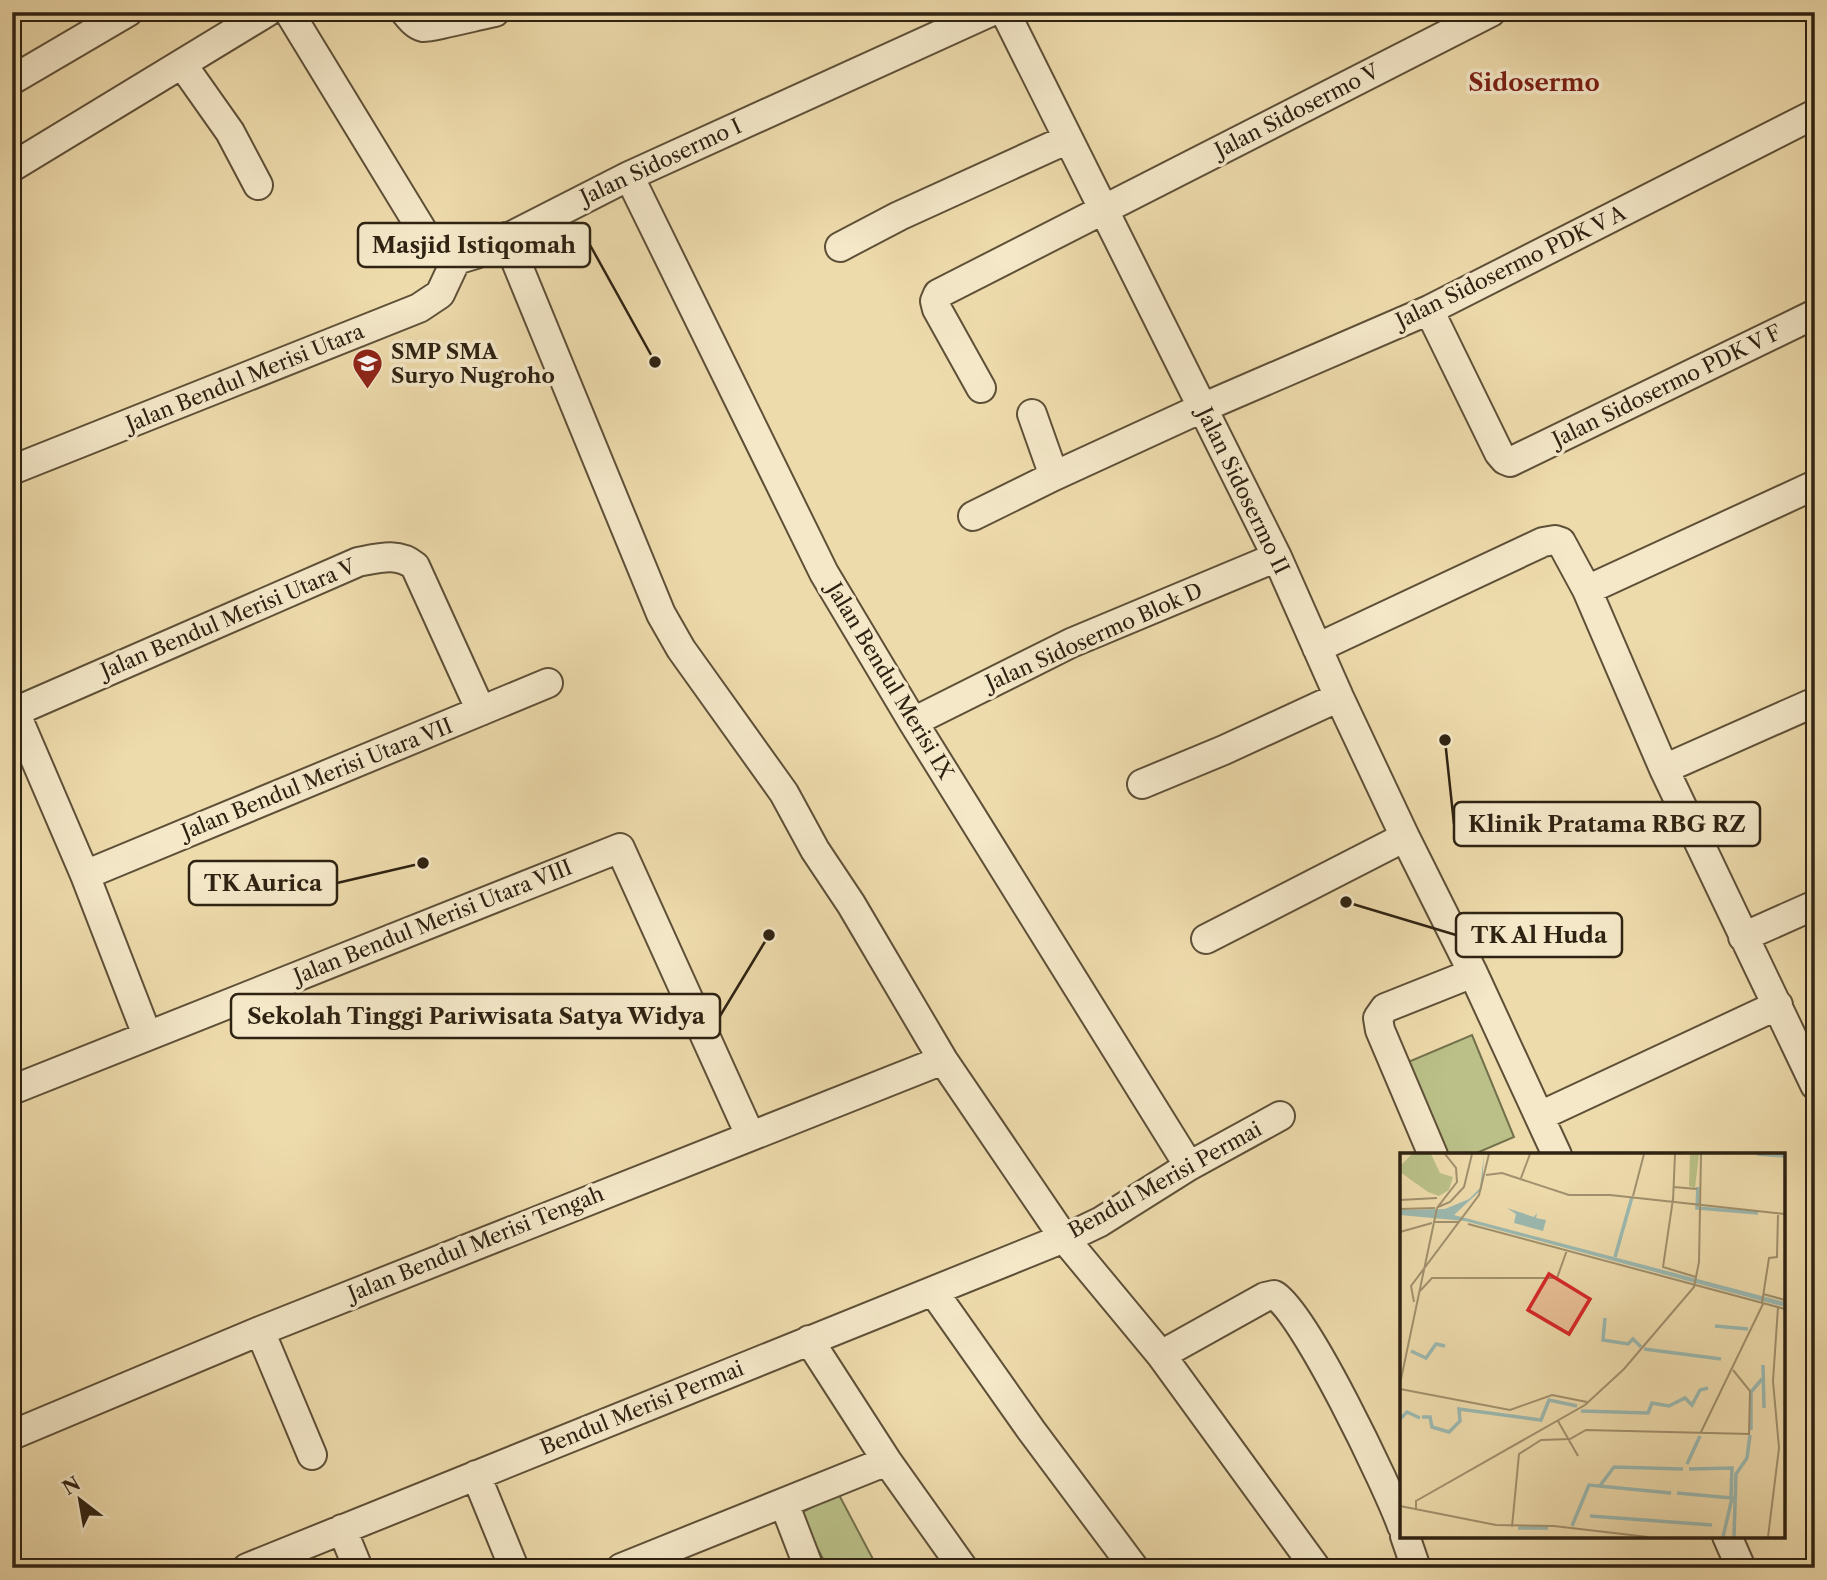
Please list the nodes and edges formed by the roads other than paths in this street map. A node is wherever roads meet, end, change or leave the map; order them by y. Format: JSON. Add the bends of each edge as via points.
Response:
{"nodes":[{"id":1,"x":128,"y":12,"type":"edge"},
{"id":2,"x":267,"y":12,"type":"edge"},
{"id":3,"x":289,"y":12,"type":"edge"},
{"id":4,"x":405,"y":12,"type":"edge"},
{"id":5,"x":495,"y":12,"type":"edge"},
{"id":6,"x":990,"y":12,"type":"edge"},
{"id":7,"x":1005,"y":12,"type":"edge"},
{"id":8,"x":1491,"y":12,"type":"edge"},
{"id":9,"x":182,"y":64,"type":"junction"},
{"id":10,"x":12,"y":80,"type":"edge"},
{"id":11,"x":1815,"y":114,"type":"edge"},
{"id":12,"x":1068,"y":139,"type":"junction"},
{"id":13,"x":12,"y":167,"type":"edge"},
{"id":14,"x":629,"y":176,"type":"junction"},
{"id":15,"x":258,"y":185,"type":"dead end"},
{"id":16,"x":1103,"y":209,"type":"junction"},
{"id":17,"x":506,"y":237,"type":"junction"},
{"id":18,"x":840,"y":247,"type":"dead end"},
{"id":19,"x":456,"y":260,"type":"junction"},
{"id":20,"x":1429,"y":310,"type":"junction"},
{"id":21,"x":1815,"y":314,"type":"edge"},
{"id":22,"x":981,"y":388,"type":"dead end"},
{"id":23,"x":1202,"y":408,"type":"junction"},
{"id":24,"x":1032,"y":414,"type":"dead end"},
{"id":25,"x":12,"y":470,"type":"edge"},
{"id":26,"x":1054,"y":477,"type":"junction"},
{"id":27,"x":1815,"y":485,"type":"edge"},
{"id":28,"x":973,"y":516,"type":"dead end"},
{"id":29,"x":1277,"y":557,"type":"junction"},
{"id":30,"x":1587,"y":590,"type":"junction"},
{"id":31,"x":1317,"y":648,"type":"junction"},
{"id":32,"x":548,"y":683,"type":"dead end"},
{"id":33,"x":1339,"y":697,"type":"junction"},
{"id":34,"x":1815,"y":702,"type":"edge"},
{"id":35,"x":481,"y":711,"type":"junction"},
{"id":36,"x":14,"y":712,"type":"edge"},
{"id":37,"x":913,"y":722,"type":"junction"},
{"id":38,"x":1664,"y":769,"type":"junction"},
{"id":39,"x":1142,"y":784,"type":"dead end"},
{"id":40,"x":1405,"y":837,"type":"junction"},
{"id":41,"x":85,"y":875,"type":"junction"},
{"id":42,"x":1815,"y":905,"type":"edge"},
{"id":43,"x":1743,"y":937,"type":"junction"},
{"id":44,"x":1206,"y":939,"type":"dead end"},
{"id":45,"x":1473,"y":973,"type":"junction"},
{"id":46,"x":1778,"y":1005,"type":"junction"},
{"id":47,"x":147,"y":1035,"type":"junction"},
{"id":48,"x":943,"y":1060,"type":"junction"},
{"id":49,"x":1815,"y":1085,"type":"edge"},
{"id":50,"x":12,"y":1090,"type":"edge"},
{"id":51,"x":1280,"y":1116,"type":"dead end"},
{"id":52,"x":1540,"y":1116,"type":"junction"},
{"id":53,"x":750,"y":1135,"type":"junction"},
{"id":54,"x":1432,"y":1153,"type":"edge"},
{"id":55,"x":1556,"y":1153,"type":"edge"},
{"id":56,"x":1189,"y":1166,"type":"junction"},
{"id":57,"x":1082,"y":1230,"type":"junction"},
{"id":58,"x":933,"y":1291,"type":"junction"},
{"id":59,"x":260,"y":1331,"type":"junction"},
{"id":60,"x":809,"y":1340,"type":"junction"},
{"id":61,"x":1161,"y":1355,"type":"junction"},
{"id":62,"x":12,"y":1435,"type":"edge"},
{"id":63,"x":312,"y":1455,"type":"dead end"},
{"id":64,"x":887,"y":1461,"type":"junction"},
{"id":65,"x":475,"y":1475,"type":"junction"},
{"id":66,"x":784,"y":1503,"type":"junction"},
{"id":67,"x":1400,"y":1520,"type":"edge"},
{"id":68,"x":342,"y":1529,"type":"junction"},
{"id":69,"x":1406,"y":1538,"type":"edge"},
{"id":70,"x":1728,"y":1538,"type":"edge"},
{"id":71,"x":656,"y":1561,"type":"edge"},
{"id":72,"x":247,"y":1568,"type":"edge"},
{"id":73,"x":358,"y":1568,"type":"edge"},
{"id":74,"x":514,"y":1568,"type":"edge"},
{"id":75,"x":621,"y":1568,"type":"edge"},
{"id":76,"x":809,"y":1568,"type":"edge"},
{"id":77,"x":963,"y":1568,"type":"edge"},
{"id":78,"x":1134,"y":1568,"type":"edge"},
{"id":79,"x":1316,"y":1568,"type":"edge"},
{"id":80,"x":1416,"y":1568,"type":"edge"},
{"id":81,"x":1741,"y":1568,"type":"edge"}],
"edges":[{"from":1,"to":10,"type":"street"},
{"from":2,"to":9,"type":"street"},
{"from":3,"to":19,"type":"street","via":[[425,235],[438,250]]},
{"from":4,"to":5,"type":"street","via":[[418,25],[428,27]]},
{"from":6,"to":14,"type":"street","name":"Jalan Sidosermo I"},
{"from":7,"to":12,"type":"street","name":"Jalan Sidosermo II"},
{"from":8,"to":16,"type":"street","name":"Jalan Sidosermo V"},
{"from":9,"to":13,"type":"street"},
{"from":9,"to":15,"type":"street","via":[[230,132]]},
{"from":11,"to":20,"type":"street","name":"Jalan Sidosermo PDK V A"},
{"from":12,"to":16,"type":"street","name":"Jalan Sidosermo II"},
{"from":12,"to":18,"type":"street","via":[[899,215]]},
{"from":14,"to":17,"type":"street","name":"Jalan Sidosermo I"},
{"from":14,"to":37,"type":"street","name":"Jalan Bendul Merisi IX","via":[[824,573]]},
{"from":16,"to":22,"type":"street","name":"Jalan Sidosermo V","via":[[938,294],[937,309]]},
{"from":16,"to":23,"type":"street","name":"Jalan Sidosermo II"},
{"from":17,"to":19,"type":"street","name":"Jalan Sidosermo I"},
{"from":17,"to":48,"type":"street","via":[[661,614],[784,793]]},
{"from":19,"to":25,"type":"street","name":"Jalan Bendul Merisi Utara","via":[[440,294],[419,309]]},
{"from":20,"to":21,"type":"street","name":"Jalan Sidosermo PDK V F","via":[[1507,461]]},
{"from":20,"to":23,"type":"street","name":"Jalan Sidosermo PDK V A"},
{"from":23,"to":26,"type":"street","name":"Jalan Sidosermo PDK V A"},
{"from":23,"to":29,"type":"street","name":"Jalan Sidosermo II"},
{"from":24,"to":26,"type":"street"},
{"from":26,"to":28,"type":"street","name":"Jalan Sidosermo PDK V A"},
{"from":27,"to":30,"type":"street"},
{"from":29,"to":31,"type":"street","name":"Jalan Sidosermo II"},
{"from":29,"to":37,"type":"street","name":"Jalan Sidosermo Blok D","via":[[1071,643]]},
{"from":30,"to":31,"type":"street","via":[[1561,542],[1543,542]]},
{"from":30,"to":38,"type":"street"},
{"from":31,"to":33,"type":"street","name":"Jalan Sidosermo II"},
{"from":32,"to":35,"type":"street","name":"Jalan Bendul Merisi Utara VII"},
{"from":33,"to":39,"type":"street"},
{"from":33,"to":40,"type":"street","name":"Jalan Sidosermo II"},
{"from":34,"to":38,"type":"street"},
{"from":35,"to":36,"type":"street","name":"Jalan Bendul Merisi Utara V","via":[[415,566],[405,558],[384,557],[358,562]]},
{"from":35,"to":41,"type":"street","name":"Jalan Bendul Merisi Utara VII"},
{"from":36,"to":41,"type":"street"},
{"from":37,"to":56,"type":"street","name":"Jalan Bendul Merisi IX"},
{"from":38,"to":43,"type":"street"},
{"from":40,"to":44,"type":"street"},
{"from":40,"to":45,"type":"street","name":"Jalan Sidosermo II"},
{"from":41,"to":47,"type":"street"},
{"from":42,"to":43,"type":"street"},
{"from":43,"to":46,"type":"street"},
{"from":45,"to":52,"type":"street","name":"Jalan Sidosermo II"},
{"from":45,"to":54,"type":"street","via":[[1385,1008],[1378,1018]]},
{"from":46,"to":49,"type":"street"},
{"from":46,"to":52,"type":"street"},
{"from":47,"to":50,"type":"street","name":"Jalan Bendul Merisi Utara VIII"},
{"from":47,"to":53,"type":"street","name":"Jalan Bendul Merisi Utara VIII","via":[[620,848]]},
{"from":48,"to":53,"type":"street","name":"Jalan Bendul Merisi Tengah"},
{"from":48,"to":57,"type":"street"},
{"from":51,"to":56,"type":"street","name":"Bendul Merisi Permai"},
{"from":52,"to":55,"type":"street","name":"Jalan Sidosermo II"},
{"from":53,"to":59,"type":"street","name":"Jalan Bendul Merisi Tengah"},
{"from":56,"to":57,"type":"street","name":"Bendul Merisi Permai"},
{"from":57,"to":58,"type":"street","name":"Bendul Merisi Permai"},
{"from":57,"to":61,"type":"street"},
{"from":58,"to":60,"type":"street","name":"Bendul Merisi Permai"},
{"from":58,"to":78,"type":"street"},
{"from":59,"to":62,"type":"street","name":"Jalan Bendul Merisi Tengah"},
{"from":59,"to":63,"type":"street"},
{"from":60,"to":64,"type":"street"},
{"from":60,"to":65,"type":"street","name":"Bendul Merisi Permai"},
{"from":61,"to":67,"type":"street","via":[[1265,1297],[1274,1294],[1281,1298],[1351,1415]]},
{"from":61,"to":79,"type":"street"},
{"from":64,"to":66,"type":"street"},
{"from":64,"to":77,"type":"street"},
{"from":65,"to":68,"type":"street","name":"Bendul Merisi Permai"},
{"from":65,"to":74,"type":"street"},
{"from":66,"to":71,"type":"street"},
{"from":66,"to":76,"type":"street"},
{"from":68,"to":72,"type":"street","name":"Bendul Merisi Permai"},
{"from":68,"to":73,"type":"street"},
{"from":69,"to":80,"type":"street"},
{"from":70,"to":81,"type":"street"},
{"from":71,"to":75,"type":"street"}]}
